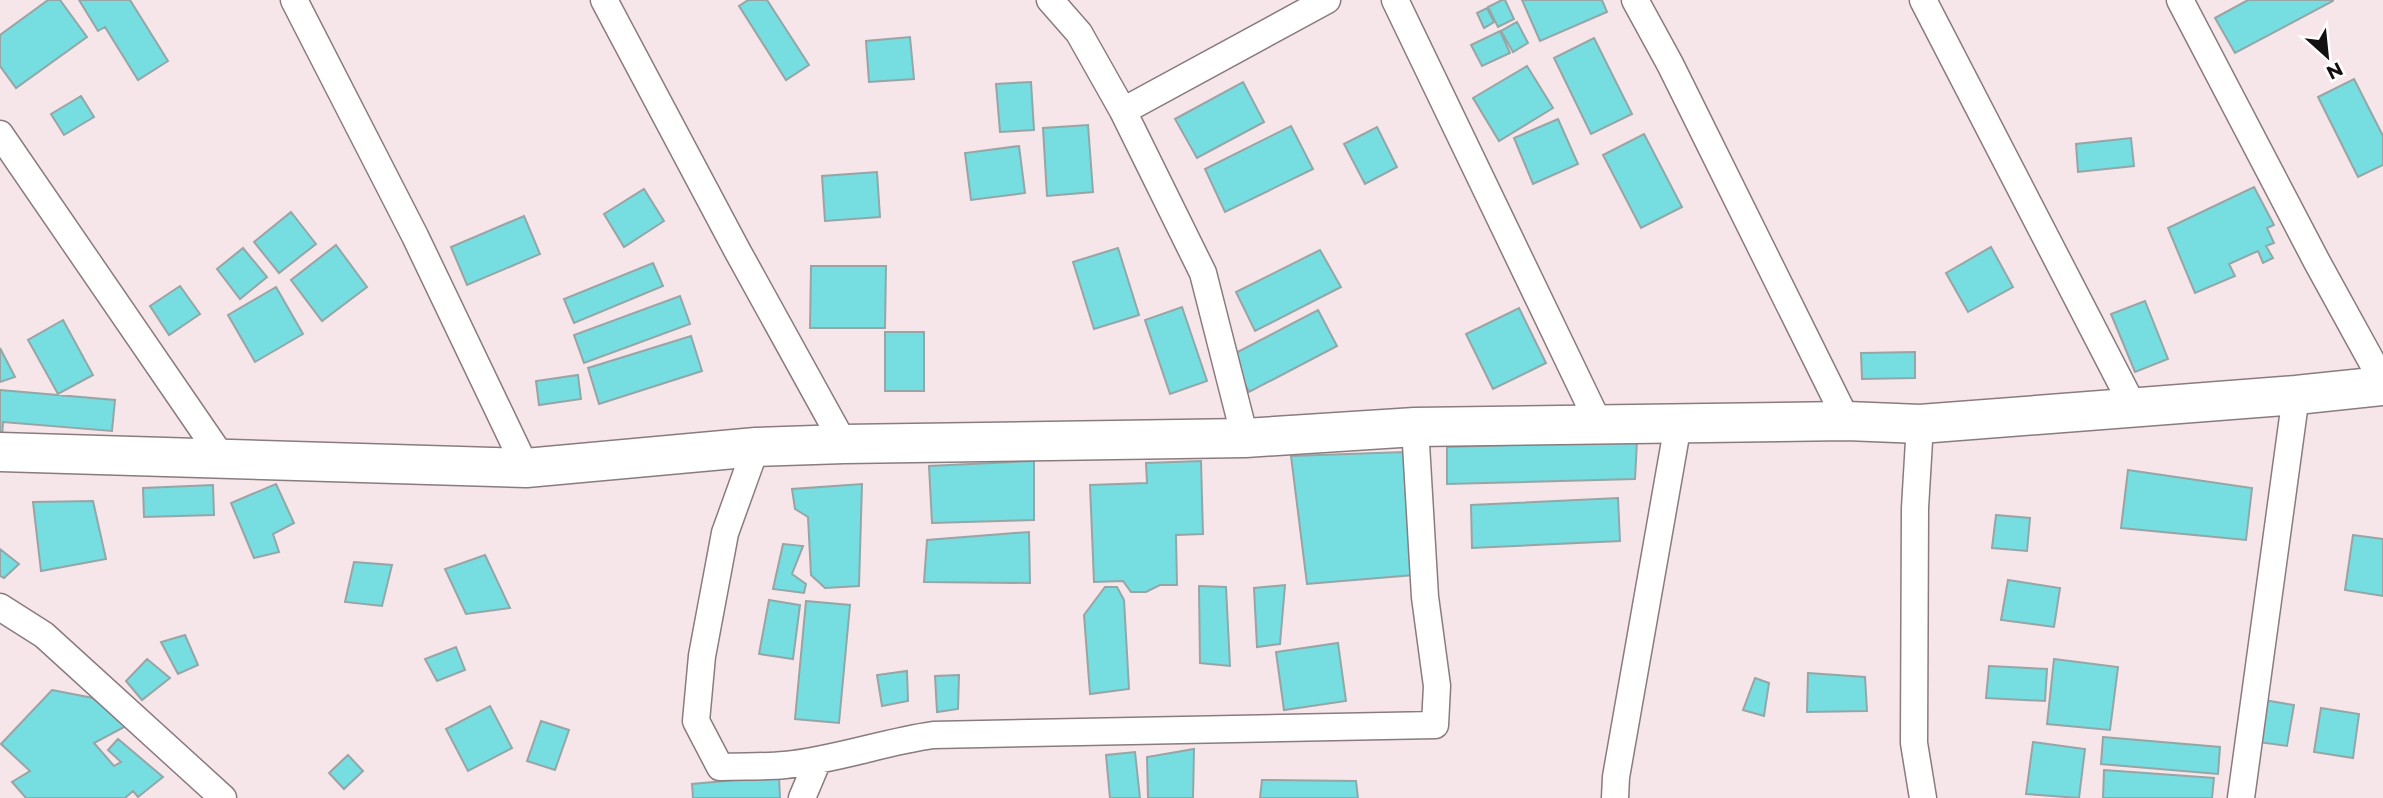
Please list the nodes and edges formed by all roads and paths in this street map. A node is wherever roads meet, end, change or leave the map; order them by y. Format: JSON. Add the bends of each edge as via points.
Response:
{"nodes":[{"id":1,"x":294,"y":0,"type":"edge"},
{"id":2,"x":604,"y":0,"type":"edge"},
{"id":3,"x":1050,"y":0,"type":"edge"},
{"id":4,"x":1327,"y":0,"type":"edge"},
{"id":5,"x":1395,"y":0,"type":"edge"},
{"id":6,"x":1636,"y":0,"type":"edge"},
{"id":7,"x":1923,"y":0,"type":"edge"},
{"id":8,"x":2180,"y":0,"type":"edge"},
{"id":9,"x":1123,"y":111,"type":"junction"},
{"id":10,"x":0,"y":134,"type":"edge"},
{"id":11,"x":2383,"y":384,"type":"edge"},
{"id":12,"x":2296,"y":395,"type":"junction"},
{"id":13,"x":2134,"y":408,"type":"junction"},
{"id":14,"x":1846,"y":421,"type":"junction"},
{"id":15,"x":1599,"y":424,"type":"junction"},
{"id":16,"x":1678,"y":424,"type":"junction"},
{"id":17,"x":1920,"y":424,"type":"junction"},
{"id":18,"x":1415,"y":427,"type":"junction"},
{"id":19,"x":1245,"y":438,"type":"junction"},
{"id":20,"x":844,"y":443,"type":"junction"},
{"id":21,"x":756,"y":447,"type":"junction"},
{"id":22,"x":0,"y":452,"type":"edge"},
{"id":23,"x":223,"y":460,"type":"junction"},
{"id":24,"x":526,"y":468,"type":"junction"},
{"id":25,"x":0,"y":607,"type":"edge"},
{"id":26,"x":818,"y":760,"type":"junction"},
{"id":27,"x":223,"y":798,"type":"edge"},
{"id":28,"x":802,"y":798,"type":"edge"},
{"id":29,"x":1615,"y":798,"type":"edge"},
{"id":30,"x":1923,"y":798,"type":"edge"},
{"id":31,"x":2241,"y":798,"type":"edge"}],
"edges":[{"from":1,"to":24,"type":"street","via":[[415,236]]},
{"from":2,"to":20,"type":"street"},
{"from":3,"to":9,"type":"street","via":[[1079,33]]},
{"from":4,"to":9,"type":"street"},
{"from":5,"to":15,"type":"street"},
{"from":6,"to":14,"type":"street"},
{"from":7,"to":13,"type":"street"},
{"from":8,"to":11,"type":"street"},
{"from":9,"to":19,"type":"street","via":[[1203,273]]},
{"from":10,"to":23,"type":"street"},
{"from":11,"to":12,"type":"street"},
{"from":12,"to":13,"type":"street"},
{"from":12,"to":31,"type":"street"},
{"from":13,"to":17,"type":"street"},
{"from":14,"to":16,"type":"street"},
{"from":14,"to":17,"type":"street"},
{"from":15,"to":16,"type":"street"},
{"from":15,"to":18,"type":"street"},
{"from":16,"to":29,"type":"street"},
{"from":17,"to":30,"type":"street","via":[[1914,743]]},
{"from":18,"to":19,"type":"street"},
{"from":18,"to":26,"type":"street","via":[[1425,597],[1437,685],[1435,725],[933,734]]},
{"from":19,"to":20,"type":"street"},
{"from":20,"to":21,"type":"street"},
{"from":21,"to":24,"type":"street"},
{"from":21,"to":26,"type":"street","via":[[725,533],[702,656],[696,721],[720,767]]},
{"from":22,"to":23,"type":"street"},
{"from":23,"to":24,"type":"street"},
{"from":25,"to":27,"type":"street","via":[[44,635]]},
{"from":26,"to":28,"type":"street"}]}
